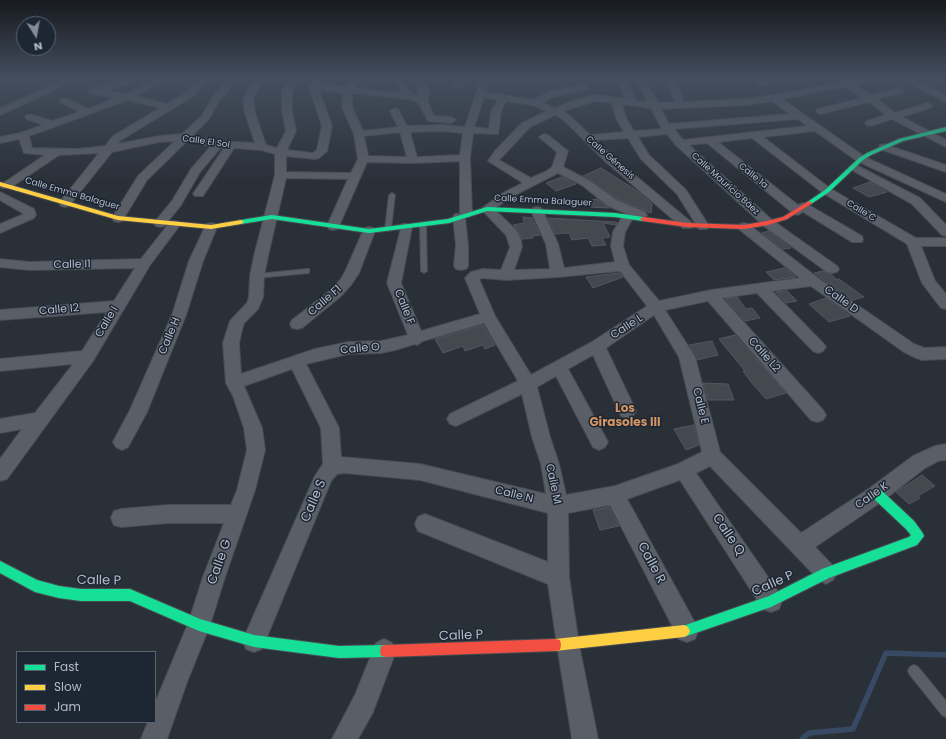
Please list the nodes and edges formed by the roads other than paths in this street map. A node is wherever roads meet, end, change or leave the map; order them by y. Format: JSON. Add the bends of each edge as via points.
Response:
{"nodes":[{"id":1,"x":84,"y":113,"type":"edge"},
{"id":2,"x":157,"y":113,"type":"edge"},
{"id":3,"x":208,"y":113,"type":"edge"},
{"id":4,"x":250,"y":113,"type":"edge"},
{"id":5,"x":287,"y":113,"type":"edge"},
{"id":6,"x":322,"y":113,"type":"edge"},
{"id":7,"x":350,"y":113,"type":"edge"},
{"id":8,"x":396,"y":113,"type":"edge"},
{"id":9,"x":429,"y":113,"type":"edge"},
{"id":10,"x":475,"y":113,"type":"edge"},
{"id":11,"x":496,"y":113,"type":"edge"},
{"id":12,"x":550,"y":113,"type":"edge"},
{"id":13,"x":558,"y":113,"type":"edge"},
{"id":14,"x":620,"y":113,"type":"edge"},
{"id":15,"x":659,"y":113,"type":"edge"},
{"id":16,"x":796,"y":113,"type":"edge"},
{"id":17,"x":890,"y":113,"type":"edge"},
{"id":18,"x":902,"y":113,"type":"edge"},
{"id":19,"x":799,"y":116,"type":"junction"},
{"id":20,"x":893,"y":116,"type":"junction"},
{"id":21,"x":30,"y":117,"type":"dead end"},
{"id":22,"x":870,"y":123,"type":"dead end"},
{"id":23,"x":53,"y":125,"type":"junction"},
{"id":24,"x":471,"y":126,"type":"junction"},
{"id":25,"x":816,"y":128,"type":"junction"},
{"id":26,"x":404,"y":129,"type":"junction"},
{"id":27,"x":668,"y":129,"type":"junction"},
{"id":28,"x":946,"y":129,"type":"edge"},
{"id":29,"x":359,"y":134,"type":"junction"},
{"id":30,"x":631,"y":134,"type":"junction"},
{"id":31,"x":23,"y":135,"type":"junction"},
{"id":32,"x":754,"y":135,"type":"junction"},
{"id":33,"x":927,"y":135,"type":"junction"},
{"id":34,"x":184,"y":137,"type":"junction"},
{"id":35,"x":544,"y":137,"type":"dead end"},
{"id":36,"x":586,"y":138,"type":"junction"},
{"id":37,"x":0,"y":140,"type":"edge"},
{"id":38,"x":709,"y":140,"type":"junction"},
{"id":39,"x":680,"y":143,"type":"junction"},
{"id":40,"x":218,"y":144,"type":"junction"},
{"id":41,"x":946,"y":144,"type":"edge"},
{"id":42,"x":230,"y":146,"type":"junction"},
{"id":43,"x":261,"y":147,"type":"junction"},
{"id":44,"x":884,"y":147,"type":"junction"},
{"id":45,"x":109,"y":149,"type":"junction"},
{"id":46,"x":56,"y":152,"type":"junction"},
{"id":47,"x":280,"y":152,"type":"junction"},
{"id":48,"x":465,"y":158,"type":"junction"},
{"id":49,"x":363,"y":159,"type":"junction"},
{"id":50,"x":413,"y":160,"type":"junction"},
{"id":51,"x":857,"y":163,"type":"junction"},
{"id":52,"x":557,"y":168,"type":"junction"},
{"id":53,"x":946,"y":169,"type":"edge"},
{"id":54,"x":281,"y":175,"type":"junction"},
{"id":55,"x":354,"y":176,"type":"junction"},
{"id":56,"x":530,"y":183,"type":"junction"},
{"id":57,"x":2,"y":188,"type":"edge"},
{"id":58,"x":827,"y":191,"type":"junction"},
{"id":59,"x":199,"y":194,"type":"dead end"},
{"id":60,"x":392,"y":195,"type":"dead end"},
{"id":61,"x":946,"y":198,"type":"edge"},
{"id":62,"x":65,"y":203,"type":"junction"},
{"id":63,"x":486,"y":209,"type":"junction"},
{"id":64,"x":800,"y":209,"type":"junction"},
{"id":65,"x":536,"y":211,"type":"junction"},
{"id":66,"x":462,"y":216,"type":"junction"},
{"id":67,"x":272,"y":217,"type":"junction"},
{"id":68,"x":628,"y":217,"type":"junction"},
{"id":69,"x":118,"y":218,"type":"junction"},
{"id":70,"x":657,"y":222,"type":"junction"},
{"id":71,"x":768,"y":223,"type":"junction"},
{"id":72,"x":167,"y":224,"type":"junction"},
{"id":73,"x":423,"y":225,"type":"junction"},
{"id":74,"x":687,"y":225,"type":"junction"},
{"id":75,"x":333,"y":226,"type":"junction"},
{"id":76,"x":703,"y":226,"type":"junction"},
{"id":77,"x":211,"y":227,"type":"junction"},
{"id":78,"x":406,"y":227,"type":"junction"},
{"id":79,"x":744,"y":227,"type":"junction"},
{"id":80,"x":0,"y":229,"type":"edge"},
{"id":81,"x":388,"y":229,"type":"junction"},
{"id":82,"x":369,"y":230,"type":"junction"},
{"id":83,"x":946,"y":232,"type":"edge"},
{"id":84,"x":857,"y":239,"type":"dead end"},
{"id":85,"x":913,"y":242,"type":"junction"},
{"id":86,"x":946,"y":242,"type":"edge"},
{"id":87,"x":0,"y":263,"type":"edge"},
{"id":88,"x":145,"y":263,"type":"junction"},
{"id":89,"x":461,"y":266,"type":"dead end"},
{"id":90,"x":622,"y":266,"type":"junction"},
{"id":91,"x":832,"y":269,"type":"dead end"},
{"id":92,"x":307,"y":271,"type":"dead end"},
{"id":93,"x":424,"y":271,"type":"dead end"},
{"id":94,"x":558,"y":273,"type":"junction"},
{"id":95,"x":506,"y":275,"type":"junction"},
{"id":96,"x":257,"y":276,"type":"junction"},
{"id":97,"x":813,"y":281,"type":"junction"},
{"id":98,"x":761,"y":289,"type":"junction"},
{"id":99,"x":711,"y":295,"type":"junction"},
{"id":100,"x":946,"y":304,"type":"edge"},
{"id":101,"x":117,"y":306,"type":"junction"},
{"id":102,"x":656,"y":307,"type":"junction"},
{"id":103,"x":0,"y":315,"type":"edge"},
{"id":104,"x":488,"y":317,"type":"junction"},
{"id":105,"x":297,"y":324,"type":"dead end"},
{"id":106,"x":417,"y":339,"type":"junction"},
{"id":107,"x":598,"y":346,"type":"junction"},
{"id":108,"x":818,"y":347,"type":"dead end"},
{"id":109,"x":946,"y":353,"type":"edge"},
{"id":110,"x":86,"y":357,"type":"junction"},
{"id":111,"x":296,"y":361,"type":"junction"},
{"id":112,"x":0,"y":364,"type":"edge"},
{"id":113,"x":559,"y":367,"type":"junction"},
{"id":114,"x":234,"y":383,"type":"junction"},
{"id":115,"x":528,"y":384,"type":"junction"},
{"id":116,"x":627,"y":411,"type":"dead end"},
{"id":117,"x":817,"y":415,"type":"dead end"},
{"id":118,"x":40,"y":419,"type":"junction"},
{"id":119,"x":456,"y":420,"type":"dead end"},
{"id":120,"x":0,"y":426,"type":"edge"},
{"id":121,"x":122,"y":442,"type":"dead end"},
{"id":122,"x":599,"y":442,"type":"dead end"},
{"id":123,"x":946,"y":452,"type":"edge"},
{"id":124,"x":712,"y":456,"type":"junction"},
{"id":125,"x":332,"y":466,"type":"junction"},
{"id":126,"x":684,"y":470,"type":"junction"},
{"id":127,"x":0,"y":472,"type":"edge"},
{"id":128,"x":877,"y":494,"type":"junction"},
{"id":129,"x":615,"y":495,"type":"junction"},
{"id":130,"x":558,"y":506,"type":"junction"},
{"id":131,"x":237,"y":514,"type":"junction"},
{"id":132,"x":121,"y":518,"type":"dead end"},
{"id":133,"x":425,"y":524,"type":"dead end"},
{"id":134,"x":800,"y":545,"type":"junction"},
{"id":135,"x":0,"y":567,"type":"edge"},
{"id":136,"x":826,"y":573,"type":"junction"},
{"id":137,"x":558,"y":577,"type":"junction"},
{"id":138,"x":771,"y":601,"type":"junction"},
{"id":139,"x":199,"y":625,"type":"junction"},
{"id":140,"x":687,"y":631,"type":"junction"},
{"id":141,"x":254,"y":641,"type":"junction"},
{"id":142,"x":568,"y":645,"type":"junction"},
{"id":143,"x":384,"y":651,"type":"junction"},
{"id":144,"x":914,"y":670,"type":"dead end"},
{"id":145,"x":946,"y":711,"type":"edge"},
{"id":146,"x":154,"y":739,"type":"edge"},
{"id":147,"x":345,"y":739,"type":"edge"},
{"id":148,"x":585,"y":739,"type":"edge"}],
"edges":[{"from":1,"to":23,"type":"street"},
{"from":2,"to":45,"type":"street","via":[[117,138]]},
{"from":3,"to":34,"type":"street"},
{"from":4,"to":43,"type":"street"},
{"from":5,"to":47,"type":"street","via":[[291,131]]},
{"from":6,"to":47,"type":"street","name":"Calle El Sol","via":[[327,126],[322,151],[316,156]]},
{"from":7,"to":29,"type":"street"},
{"from":8,"to":26,"type":"street"},
{"from":9,"to":24,"type":"street","via":[[431,118]]},
{"from":10,"to":24,"type":"street"},
{"from":11,"to":24,"type":"street","via":[[494,132]]},
{"from":12,"to":56,"type":"street","via":[[521,129],[493,161]]},
{"from":13,"to":36,"type":"street","name":"Calle Génesis"},
{"from":14,"to":30,"type":"street"},
{"from":15,"to":27,"type":"street","name":"Calle Mauricio Báez"},
{"from":16,"to":19,"type":"street"},
{"from":17,"to":20,"type":"street"},
{"from":18,"to":20,"type":"street"},
{"from":19,"to":25,"type":"street"},
{"from":19,"to":27,"type":"street"},
{"from":20,"to":22,"type":"street"},
{"from":20,"to":33,"type":"street"},
{"from":21,"to":23,"type":"street"},
{"from":23,"to":31,"type":"street"},
{"from":24,"to":26,"type":"street"},
{"from":24,"to":48,"type":"street"},
{"from":25,"to":32,"type":"street"},
{"from":25,"to":51,"type":"street"},
{"from":26,"to":29,"type":"street"},
{"from":26,"to":50,"type":"street"},
{"from":27,"to":30,"type":"street"},
{"from":27,"to":39,"type":"street","name":"Calle Mauricio Báez"},
{"from":28,"to":33,"type":"street","name":"Calle Emma Balaguer"},
{"from":29,"to":49,"type":"street"},
{"from":30,"to":36,"type":"street"},
{"from":30,"to":76,"type":"street","via":[[645,157],[682,192]]},
{"from":31,"to":37,"type":"street"},
{"from":31,"to":46,"type":"street","name":"Calle El Sol","via":[[28,151]]},
{"from":32,"to":38,"type":"street"},
{"from":32,"to":58,"type":"street","name":"Calle C"},
{"from":33,"to":41,"type":"street"},
{"from":33,"to":44,"type":"street","name":"Calle Emma Balaguer","via":[[901,140]]},
{"from":34,"to":40,"type":"street","name":"Calle El Sol"},
{"from":34,"to":45,"type":"street","name":"Calle El Sol"},
{"from":34,"to":69,"type":"street","via":[[142,178]]},
{"from":35,"to":52,"type":"street","via":[[564,151]]},
{"from":36,"to":74,"type":"street","name":"Calle Génesis"},
{"from":38,"to":39,"type":"street"},
{"from":38,"to":64,"type":"street","name":"Calle 1a"},
{"from":39,"to":71,"type":"street","name":"Calle Mauricio Báez"},
{"from":40,"to":42,"type":"street","name":"Calle El Sol"},
{"from":40,"to":72,"type":"street","name":"Calle I","via":[[195,171]]},
{"from":42,"to":43,"type":"street","name":"Calle El Sol"},
{"from":42,"to":59,"type":"street"},
{"from":43,"to":47,"type":"street","name":"Calle El Sol"},
{"from":44,"to":51,"type":"street","name":"Calle Emma Balaguer"},
{"from":44,"to":53,"type":"street"},
{"from":45,"to":46,"type":"street","name":"Calle El Sol"},
{"from":45,"to":62,"type":"street"},
{"from":46,"to":57,"type":"street"},
{"from":47,"to":54,"type":"street","name":"Calle G"},
{"from":48,"to":50,"type":"street"},
{"from":48,"to":66,"type":"street"},
{"from":49,"to":50,"type":"street"},
{"from":49,"to":55,"type":"street"},
{"from":51,"to":58,"type":"street","name":"Calle Emma Balaguer"},
{"from":51,"to":61,"type":"street"},
{"from":51,"to":83,"type":"street","via":[[916,201]]},
{"from":52,"to":56,"type":"street"},
{"from":52,"to":70,"type":"street","via":[[586,183],[612,203]]},
{"from":54,"to":55,"type":"street"},
{"from":54,"to":67,"type":"street","name":"Calle G"},
{"from":55,"to":75,"type":"street"},
{"from":56,"to":63,"type":"street"},
{"from":57,"to":62,"type":"street","name":"Calle Emma Balaguer"},
{"from":57,"to":80,"type":"street","via":[[30,212],[30,215]]},
{"from":58,"to":64,"type":"street","name":"Calle Emma Balaguer"},
{"from":58,"to":85,"type":"street","name":"Calle C"},
{"from":60,"to":81,"type":"lane"},
{"from":62,"to":69,"type":"street","name":"Calle Emma Balaguer"},
{"from":63,"to":65,"type":"street","name":"Calle Emma Balaguer"},
{"from":63,"to":66,"type":"street","name":"Calle Emma Balaguer"},
{"from":63,"to":95,"type":"street","via":[[512,233],[515,240],[516,247]]},
{"from":64,"to":71,"type":"street","name":"Calle Emma Balaguer","via":[[785,218]]},
{"from":64,"to":84,"type":"street","name":"Calle 1a"},
{"from":65,"to":68,"type":"street","name":"Calle Emma Balaguer"},
{"from":65,"to":94,"type":"street","via":[[552,244]]},
{"from":66,"to":73,"type":"street","name":"Calle Emma Balaguer","via":[[450,221]]},
{"from":66,"to":89,"type":"street"},
{"from":67,"to":75,"type":"street","name":"Calle Emma Balaguer"},
{"from":67,"to":77,"type":"street","name":"Calle Emma Balaguer"},
{"from":67,"to":96,"type":"street","name":"Calle G"},
{"from":68,"to":70,"type":"street","name":"Calle Emma Balaguer"},
{"from":68,"to":90,"type":"street","name":"Calle E","via":[[619,232],[617,246]]},
{"from":69,"to":72,"type":"street","name":"Calle Emma Balaguer"},
{"from":70,"to":74,"type":"street","name":"Calle Emma Balaguer"},
{"from":71,"to":79,"type":"street","name":"Calle Emma Balaguer"},
{"from":71,"to":91,"type":"street","name":"Calle Mauricio Báez"},
{"from":72,"to":77,"type":"street","name":"Calle Emma Balaguer"},
{"from":72,"to":88,"type":"street","name":"Calle I"},
{"from":73,"to":78,"type":"street","name":"Calle Emma Balaguer"},
{"from":73,"to":93,"type":"lane"},
{"from":74,"to":76,"type":"street","name":"Calle Emma Balaguer"},
{"from":75,"to":82,"type":"street","name":"Calle Emma Balaguer"},
{"from":76,"to":79,"type":"street","name":"Calle Emma Balaguer"},
{"from":77,"to":121,"type":"street","name":"Calle H","via":[[196,261],[179,315],[138,412]]},
{"from":78,"to":81,"type":"street","name":"Calle Emma Balaguer"},
{"from":78,"to":106,"type":"street","name":"Calle F","via":[[394,283]]},
{"from":79,"to":97,"type":"street","name":"Calle D"},
{"from":81,"to":82,"type":"street","name":"Calle Emma Balaguer"},
{"from":82,"to":105,"type":"street","name":"Calle F1","via":[[346,282]]},
{"from":85,"to":86,"type":"street"},
{"from":85,"to":100,"type":"street","via":[[930,283]]},
{"from":87,"to":88,"type":"street","name":"Calle I1","via":[[30,266]]},
{"from":88,"to":101,"type":"street","name":"Calle I"},
{"from":90,"to":94,"type":"street"},
{"from":90,"to":102,"type":"street","name":"Calle E"},
{"from":92,"to":96,"type":"lane"},
{"from":94,"to":95,"type":"street"},
{"from":95,"to":104,"type":"street","name":"Calle M","via":[[483,273],[472,278]]},
{"from":96,"to":114,"type":"street","name":"Calle G","via":[[253,305],[237,321],[234,330],[231,359]]},
{"from":97,"to":98,"type":"street","name":"Calle L"},
{"from":97,"to":109,"type":"street","name":"Calle D","via":[[909,348],[922,354]]},
{"from":98,"to":99,"type":"street","name":"Calle L"},
{"from":98,"to":108,"type":"street"},
{"from":99,"to":102,"type":"street","name":"Calle L"},
{"from":99,"to":117,"type":"street","name":"Calle L2"},
{"from":101,"to":103,"type":"street","name":"Calle I2"},
{"from":101,"to":110,"type":"street","name":"Calle I"},
{"from":102,"to":107,"type":"street","name":"Calle L"},
{"from":102,"to":124,"type":"street","name":"Calle E","via":[[687,357]]},
{"from":104,"to":106,"type":"street","name":"Calle O"},
{"from":104,"to":115,"type":"street","name":"Calle M"},
{"from":106,"to":111,"type":"street","name":"Calle O","via":[[381,347],[348,348]]},
{"from":107,"to":113,"type":"street","name":"Calle L"},
{"from":107,"to":116,"type":"street"},
{"from":110,"to":112,"type":"street"},
{"from":110,"to":118,"type":"street","name":"Calle I"},
{"from":111,"to":114,"type":"street","name":"Calle O"},
{"from":111,"to":125,"type":"street","via":[[330,428]]},
{"from":113,"to":115,"type":"street","name":"Calle L"},
{"from":113,"to":122,"type":"street"},
{"from":114,"to":131,"type":"street","name":"Calle G","via":[[253,428],[256,450]]},
{"from":115,"to":119,"type":"street","name":"Calle L"},
{"from":115,"to":130,"type":"street","name":"Calle M","via":[[540,437],[550,464]]},
{"from":118,"to":120,"type":"street"},
{"from":118,"to":127,"type":"street","name":"Calle I"},
{"from":123,"to":128,"type":"street","name":"Calle K","via":[[919,462]]},
{"from":124,"to":126,"type":"street","name":"Calle N"},
{"from":124,"to":134,"type":"street"},
{"from":125,"to":130,"type":"street","name":"Calle N","via":[[420,472]]},
{"from":125,"to":141,"type":"street","name":"Calle S","via":[[324,476]]},
{"from":126,"to":129,"type":"street","name":"Calle N"},
{"from":126,"to":138,"type":"street","name":"Calle Q"},
{"from":128,"to":134,"type":"street","name":"Calle K"},
{"from":128,"to":136,"type":"street","name":"Calle P","via":[[918,536],[913,541]]},
{"from":129,"to":130,"type":"street","name":"Calle N"},
{"from":129,"to":140,"type":"street","name":"Calle R"},
{"from":130,"to":137,"type":"street","name":"Calle M"},
{"from":131,"to":132,"type":"street","via":[[168,514]]},
{"from":131,"to":139,"type":"street","name":"Calle G"},
{"from":133,"to":137,"type":"street"},
{"from":134,"to":136,"type":"street"},
{"from":135,"to":139,"type":"street","name":"Calle P","via":[[35,586],[59,592],[81,595],[130,595]]},
{"from":136,"to":138,"type":"street","name":"Calle P"},
{"from":137,"to":142,"type":"street","name":"Calle M"},
{"from":138,"to":140,"type":"street","name":"Calle P"},
{"from":139,"to":141,"type":"street","name":"Calle P"},
{"from":139,"to":146,"type":"street","name":"Calle G"},
{"from":140,"to":142,"type":"street","name":"Calle P"},
{"from":141,"to":143,"type":"street","name":"Calle P","via":[[339,652]]},
{"from":142,"to":143,"type":"street","name":"Calle P"},
{"from":142,"to":148,"type":"street","name":"Calle M"},
{"from":143,"to":147,"type":"street","via":[[364,703]]},
{"from":144,"to":145,"type":"lane"}]}
